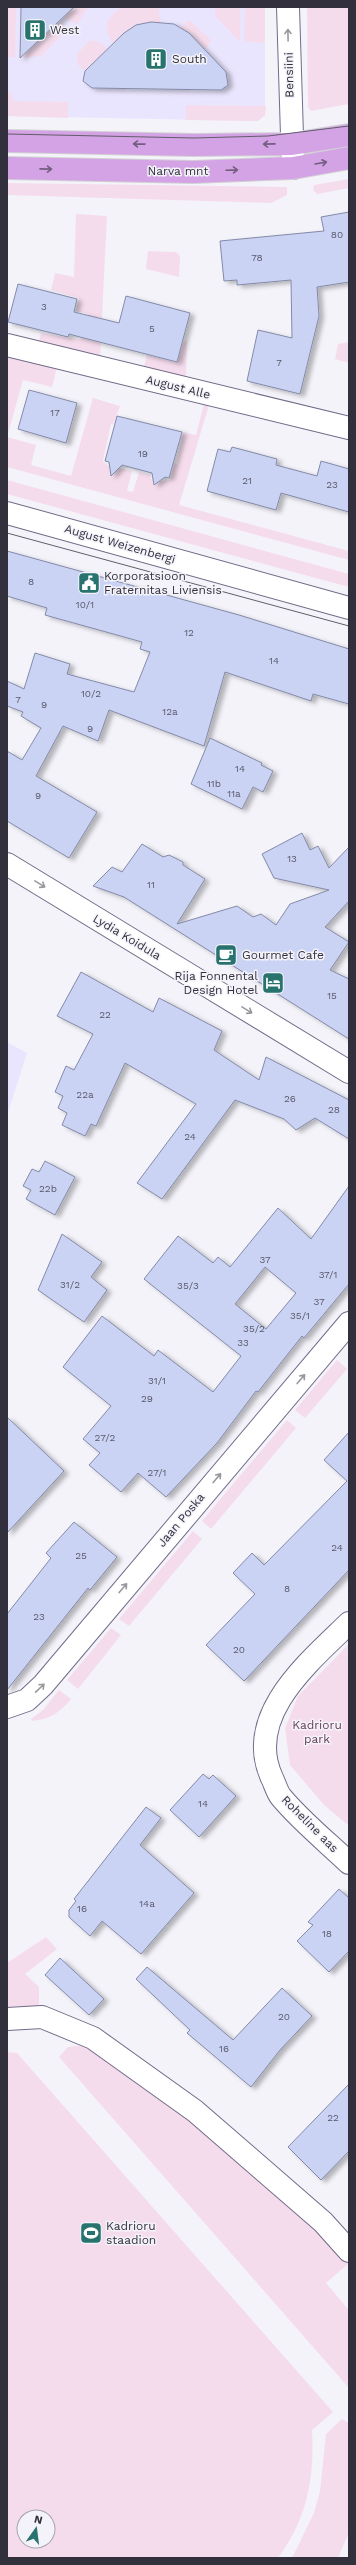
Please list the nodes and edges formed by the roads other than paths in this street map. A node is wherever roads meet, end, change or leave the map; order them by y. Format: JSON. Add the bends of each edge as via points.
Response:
{"nodes":[{"id":1,"x":288,"y":7,"type":"edge"},
{"id":2,"x":349,"y":135,"type":"edge"},
{"id":3,"x":7,"y":141,"type":"edge"},
{"id":4,"x":292,"y":144,"type":"junction"},
{"id":5,"x":349,"y":158,"type":"edge"},
{"id":6,"x":7,"y":168,"type":"edge"},
{"id":7,"x":293,"y":168,"type":"junction"},
{"id":8,"x":7,"y":345,"type":"edge"},
{"id":9,"x":349,"y":428,"type":"edge"},
{"id":10,"x":7,"y":513,"type":"edge"},
{"id":11,"x":349,"y":608,"type":"edge"},
{"id":12,"x":7,"y":864,"type":"edge"},
{"id":13,"x":349,"y":1072,"type":"edge"},
{"id":14,"x":349,"y":1323,"type":"edge"},
{"id":15,"x":349,"y":1623,"type":"edge"},
{"id":16,"x":7,"y":1707,"type":"edge"},
{"id":17,"x":349,"y":1863,"type":"edge"},
{"id":18,"x":7,"y":2019,"type":"edge"},
{"id":19,"x":349,"y":2251,"type":"edge"}],
"edges":[{"from":4,"to":1,"type":"street","name":"Bensiini","one_way":true},
{"from":2,"to":4,"type":"main road"},
{"from":4,"to":3,"type":"main road","one_way":true,"via":[[194,145]]},
{"from":4,"to":7,"type":"street","name":"Bensiini"},
{"from":7,"to":5,"type":"main road","name":"Narva mnt","one_way":true},
{"from":6,"to":7,"type":"main road","name":"Narva mnt","one_way":true,"via":[[193,172]]},
{"from":8,"to":9,"type":"street","name":"August Alle"},
{"from":10,"to":11,"type":"street","name":"August Weizenbergi"},
{"from":12,"to":13,"type":"street","name":"Lydia Koidula","one_way":true},
{"from":16,"to":14,"type":"street","name":"Jaan Poska","one_way":true,"via":[[27,1700],[43,1685]]},
{"from":15,"to":17,"type":"street","name":"Roheline aas","via":[[303,1668],[273,1710],[263,1749],[268,1771],[280,1796]]},
{"from":18,"to":19,"type":"street","via":[[42,2016],[93,2038],[195,2111],[323,2222]]}]}
